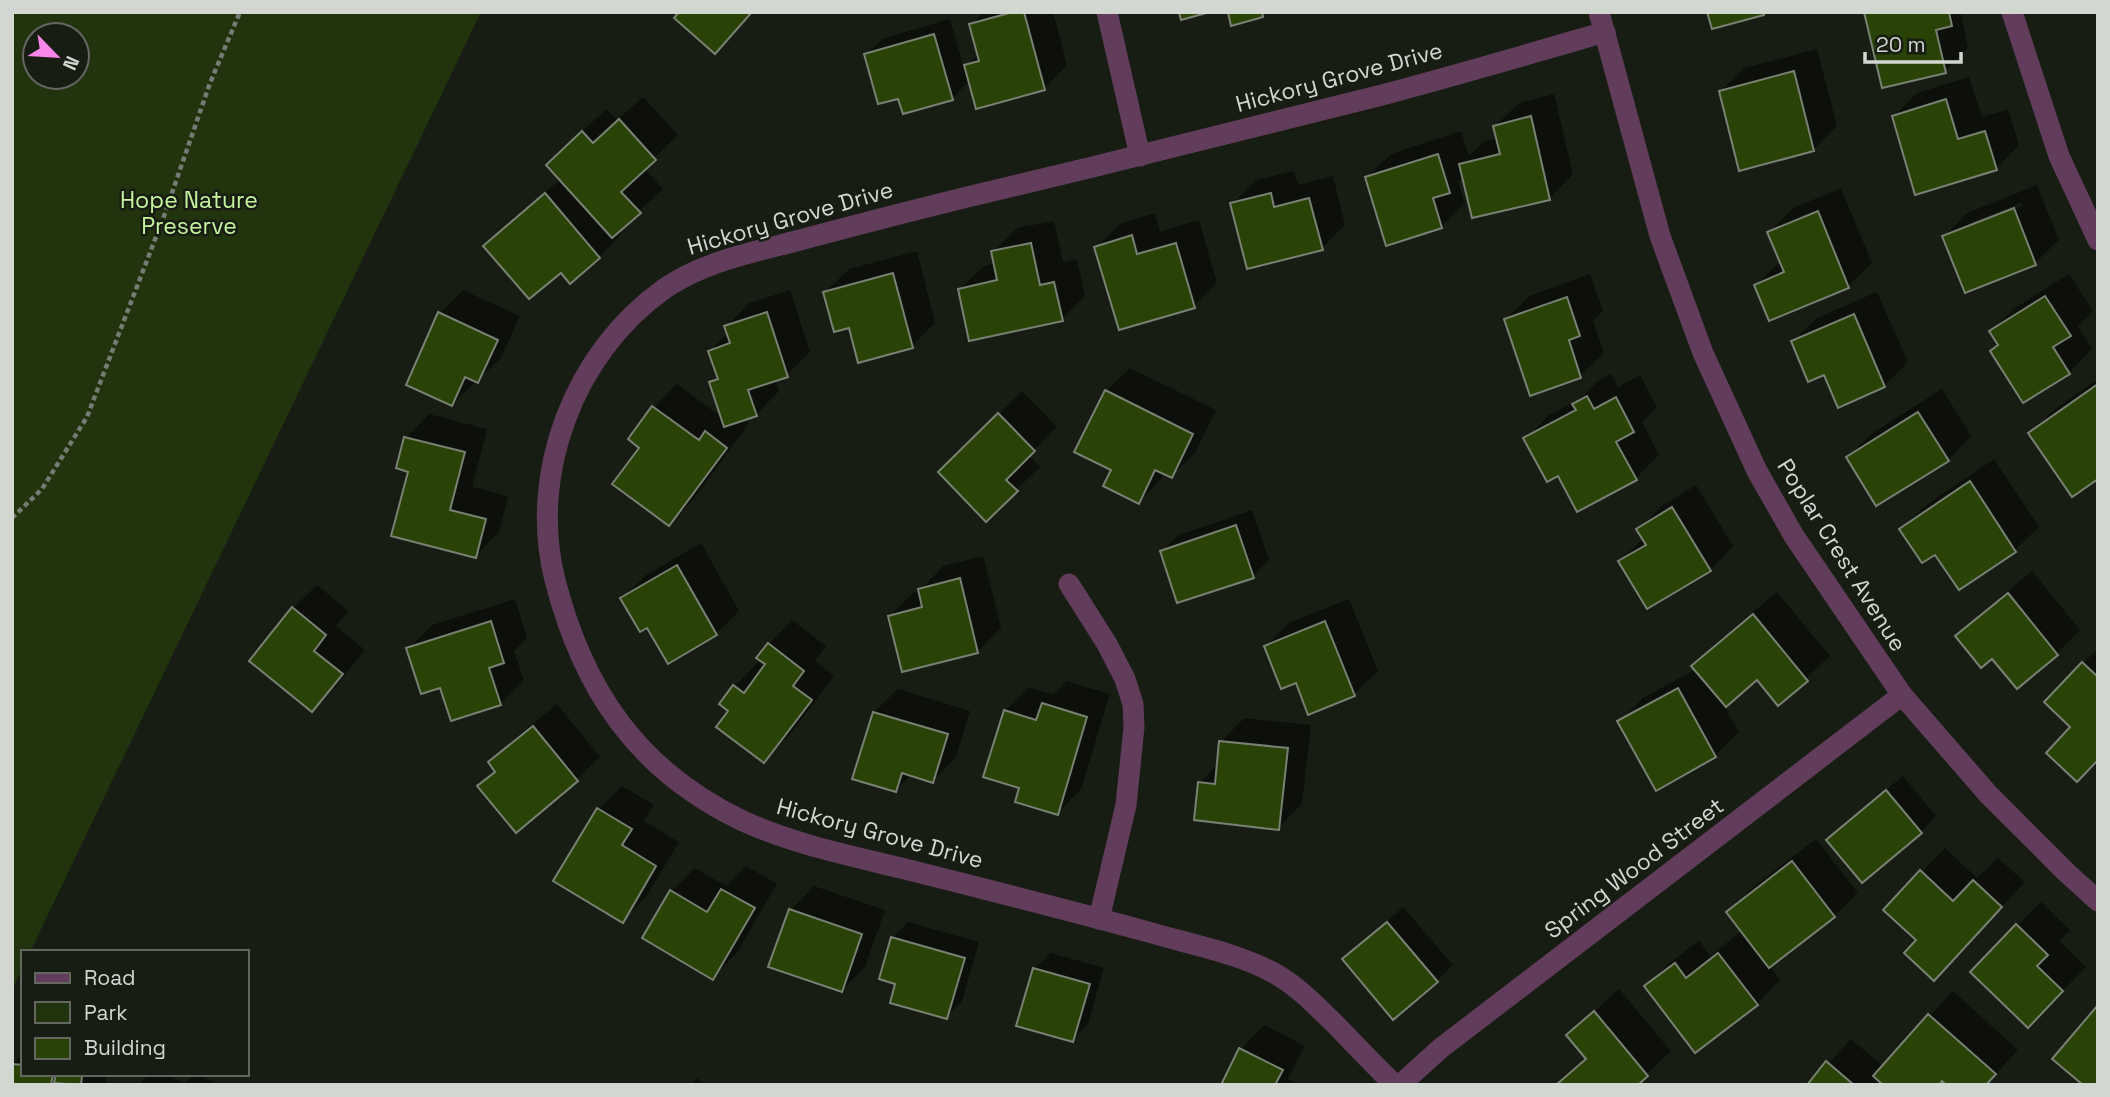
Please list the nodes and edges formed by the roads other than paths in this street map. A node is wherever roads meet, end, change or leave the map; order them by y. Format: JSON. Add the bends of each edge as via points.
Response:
{"nodes":[{"id":1,"x":1107,"y":12,"type":"edge"},
{"id":2,"x":2012,"y":12,"type":"edge"},
{"id":3,"x":1602,"y":22,"type":"edge"},
{"id":4,"x":1140,"y":156,"type":"junction"},
{"id":5,"x":2098,"y":240,"type":"edge"},
{"id":6,"x":1069,"y":584,"type":"dead end"},
{"id":7,"x":1902,"y":695,"type":"junction"},
{"id":8,"x":2098,"y":901,"type":"edge"},
{"id":9,"x":1099,"y":919,"type":"junction"},
{"id":10,"x":1397,"y":1085,"type":"edge"}],
"edges":[{"from":1,"to":4,"type":"street"},
{"from":2,"to":5,"type":"street","via":[[2059,156]]},
{"from":3,"to":4,"type":"street","name":"Hickory Grove Drive","via":[[1384,94]]},
{"from":3,"to":7,"type":"street","name":"Poplar Crest Avenue","via":[[1660,236],[1730,415],[1794,536]]},
{"from":4,"to":9,"type":"street","name":"Hickory Grove Drive","via":[[725,260],[668,286],[623,325],[588,372],[563,426],[545,513],[553,573],[568,630],[596,688],[630,738],[675,779],[744,821],[817,847]]},
{"from":6,"to":9,"type":"street","via":[[1107,643],[1133,704],[1126,805]]},
{"from":7,"to":8,"type":"street","name":"Poplar Crest Avenue","via":[[1988,794]]},
{"from":7,"to":10,"type":"street","name":"Spring Wood Street"},
{"from":9,"to":10,"type":"street","name":"Hickory Grove Drive","via":[[1241,958],[1275,973],[1303,992]]}]}
